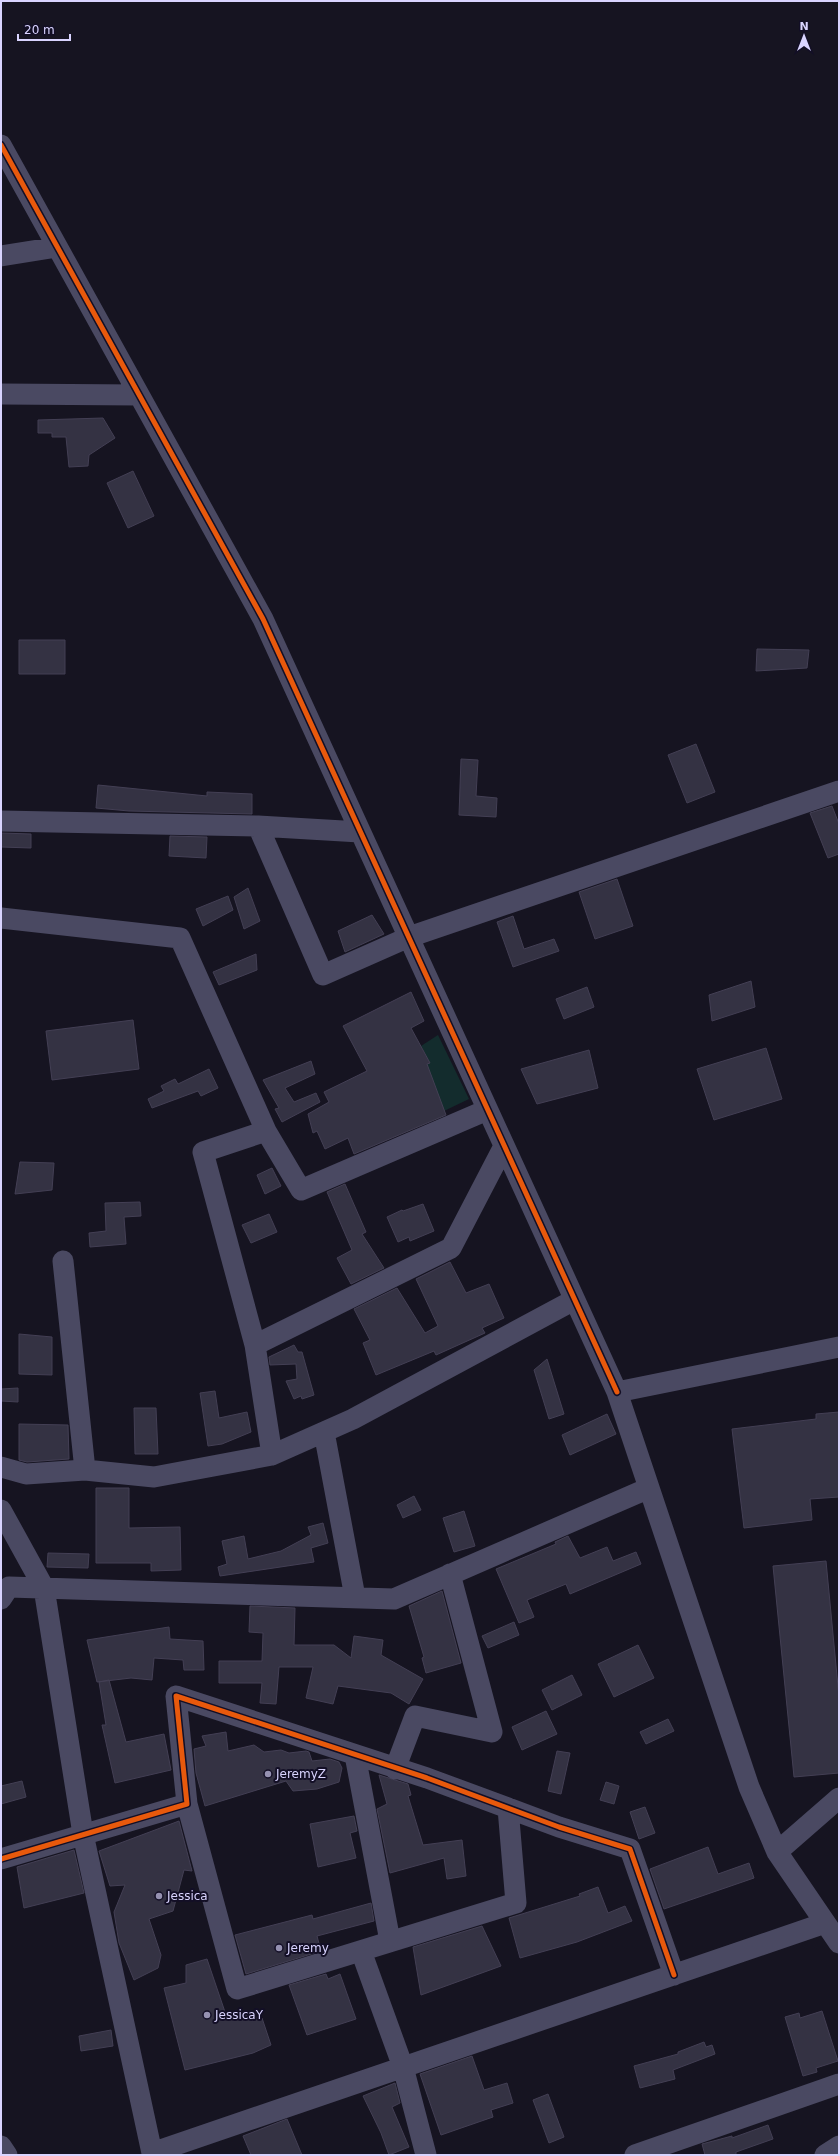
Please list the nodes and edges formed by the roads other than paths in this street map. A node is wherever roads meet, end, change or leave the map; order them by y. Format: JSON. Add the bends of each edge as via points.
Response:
{"nodes":[{"id":1,"x":1,"y":145,"type":"edge"},
{"id":2,"x":57,"y":247,"type":"junction"},
{"id":3,"x":1,"y":256,"type":"edge"},
{"id":4,"x":1,"y":394,"type":"edge"},
{"id":5,"x":139,"y":396,"type":"junction"},
{"id":6,"x":839,"y":791,"type":"edge"},
{"id":7,"x":1,"y":821,"type":"edge"},
{"id":8,"x":258,"y":826,"type":"junction"},
{"id":9,"x":360,"y":832,"type":"junction"},
{"id":10,"x":1,"y":918,"type":"edge"},
{"id":11,"x":409,"y":937,"type":"junction"},
{"id":12,"x":488,"y":1110,"type":"junction"},
{"id":13,"x":266,"y":1131,"type":"junction"},
{"id":14,"x":504,"y":1146,"type":"junction"},
{"id":15,"x":63,"y":1261,"type":"dead end"},
{"id":16,"x":574,"y":1300,"type":"junction"},
{"id":17,"x":255,"y":1345,"type":"junction"},
{"id":18,"x":839,"y":1347,"type":"edge"},
{"id":19,"x":616,"y":1392,"type":"junction"},
{"id":20,"x":324,"y":1432,"type":"junction"},
{"id":21,"x":272,"y":1455,"type":"junction"},
{"id":22,"x":1,"y":1467,"type":"edge"},
{"id":23,"x":85,"y":1470,"type":"junction"},
{"id":24,"x":649,"y":1488,"type":"junction"},
{"id":25,"x":1,"y":1510,"type":"edge"},
{"id":26,"x":450,"y":1574,"type":"junction"},
{"id":27,"x":44,"y":1588,"type":"junction"},
{"id":28,"x":355,"y":1598,"type":"junction"},
{"id":29,"x":1,"y":1599,"type":"edge"},
{"id":30,"x":355,"y":1755,"type":"junction"},
{"id":31,"x":394,"y":1769,"type":"junction"},
{"id":32,"x":839,"y":1798,"type":"edge"},
{"id":33,"x":188,"y":1804,"type":"junction"},
{"id":34,"x":508,"y":1808,"type":"junction"},
{"id":35,"x":83,"y":1834,"type":"junction"},
{"id":36,"x":777,"y":1852,"type":"junction"},
{"id":37,"x":1,"y":1859,"type":"edge"},
{"id":38,"x":825,"y":1923,"type":"junction"},
{"id":39,"x":390,"y":1941,"type":"junction"},
{"id":40,"x":839,"y":1943,"type":"edge"},
{"id":41,"x":361,"y":1951,"type":"junction"},
{"id":42,"x":674,"y":1975,"type":"junction"},
{"id":43,"x":403,"y":2067,"type":"junction"},
{"id":44,"x":839,"y":2084,"type":"edge"},
{"id":45,"x":1,"y":2146,"type":"edge"},
{"id":46,"x":839,"y":2146,"type":"edge"},
{"id":47,"x":153,"y":2154,"type":"edge"},
{"id":48,"x":7,"y":2155,"type":"edge"},
{"id":49,"x":426,"y":2155,"type":"edge"},
{"id":50,"x":635,"y":2155,"type":"edge"},
{"id":51,"x":825,"y":2155,"type":"edge"}],
"edges":[{"from":1,"to":2,"type":"street"},
{"from":2,"to":3,"type":"street"},
{"from":2,"to":5,"type":"street"},
{"from":4,"to":5,"type":"street"},
{"from":5,"to":9,"type":"street","via":[[263,619]]},
{"from":6,"to":11,"type":"street"},
{"from":7,"to":8,"type":"street"},
{"from":8,"to":9,"type":"street"},
{"from":8,"to":11,"type":"street","via":[[323,975]]},
{"from":9,"to":11,"type":"street"},
{"from":10,"to":13,"type":"street","via":[[180,938]]},
{"from":11,"to":12,"type":"street"},
{"from":12,"to":13,"type":"street","via":[[301,1190]]},
{"from":12,"to":14,"type":"street"},
{"from":13,"to":17,"type":"street","via":[[203,1152]]},
{"from":14,"to":16,"type":"street"},
{"from":14,"to":17,"type":"street","via":[[451,1248]]},
{"from":15,"to":23,"type":"street"},
{"from":16,"to":19,"type":"street"},
{"from":16,"to":20,"type":"street","via":[[353,1419]]},
{"from":17,"to":21,"type":"street"},
{"from":18,"to":19,"type":"street"},
{"from":19,"to":24,"type":"street"},
{"from":20,"to":21,"type":"street"},
{"from":20,"to":28,"type":"street"},
{"from":21,"to":23,"type":"street","via":[[154,1477]]},
{"from":22,"to":23,"type":"street","via":[[26,1474]]},
{"from":24,"to":26,"type":"street"},
{"from":24,"to":36,"type":"street","via":[[750,1787]]},
{"from":25,"to":27,"type":"street"},
{"from":26,"to":28,"type":"street","via":[[394,1599]]},
{"from":26,"to":31,"type":"street","via":[[492,1732],[415,1716]]},
{"from":27,"to":28,"type":"street"},
{"from":27,"to":29,"type":"street","via":[[9,1587]]},
{"from":27,"to":35,"type":"street"},
{"from":30,"to":31,"type":"street"},
{"from":30,"to":33,"type":"street","via":[[176,1696]]},
{"from":30,"to":39,"type":"street"},
{"from":31,"to":34,"type":"street","via":[[427,1778]]},
{"from":32,"to":36,"type":"street"},
{"from":33,"to":35,"type":"street"},
{"from":33,"to":41,"type":"street","via":[[237,1989]]},
{"from":34,"to":39,"type":"street","via":[[516,1903]]},
{"from":34,"to":42,"type":"street","via":[[559,1827],[630,1848]]},
{"from":35,"to":37,"type":"street"},
{"from":35,"to":47,"type":"street"},
{"from":36,"to":38,"type":"street"},
{"from":38,"to":40,"type":"street"},
{"from":38,"to":42,"type":"street"},
{"from":39,"to":41,"type":"street"},
{"from":41,"to":43,"type":"street"},
{"from":42,"to":43,"type":"street"},
{"from":43,"to":47,"type":"street"},
{"from":43,"to":49,"type":"street"},
{"from":44,"to":50,"type":"street"},
{"from":45,"to":48,"type":"street"},
{"from":46,"to":51,"type":"street"}]}
